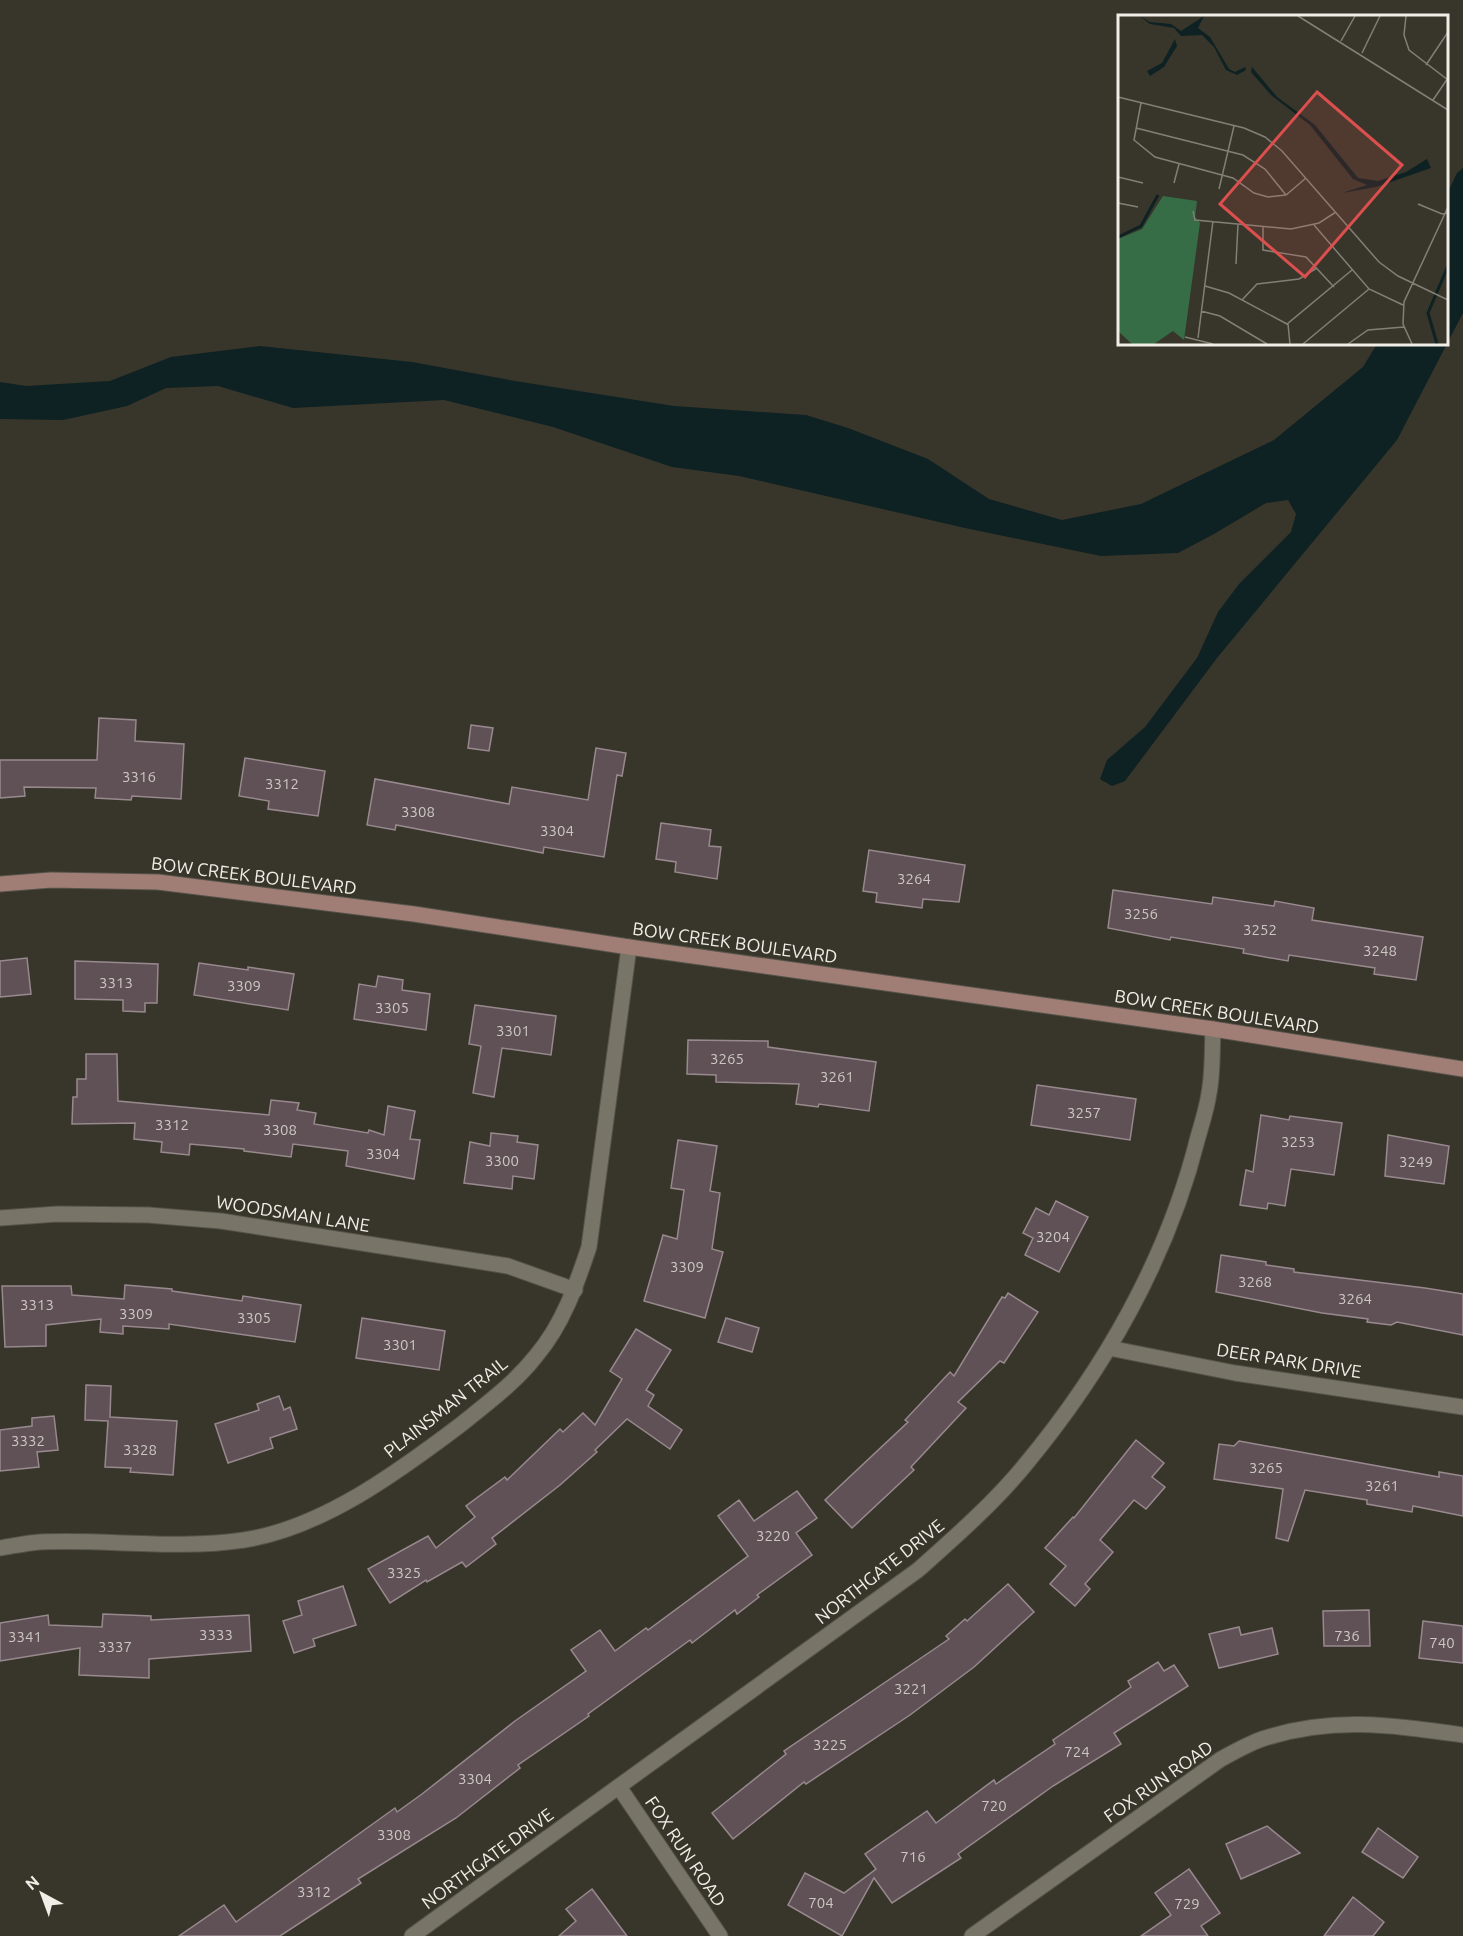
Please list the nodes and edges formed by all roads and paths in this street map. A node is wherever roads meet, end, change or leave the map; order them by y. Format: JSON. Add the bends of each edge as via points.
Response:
{"nodes":[{"id":1,"x":0,"y":884,"type":"edge"},
{"id":2,"x":628,"y":947,"type":"junction"},
{"id":3,"x":1214,"y":1029,"type":"junction"},
{"id":4,"x":1463,"y":1070,"type":"edge"},
{"id":5,"x":0,"y":1218,"type":"edge"},
{"id":6,"x":575,"y":1290,"type":"junction"},
{"id":7,"x":1109,"y":1348,"type":"junction"},
{"id":8,"x":1463,"y":1407,"type":"edge"},
{"id":9,"x":0,"y":1548,"type":"edge"},
{"id":10,"x":1463,"y":1735,"type":"edge"},
{"id":11,"x":619,"y":1787,"type":"junction"},
{"id":12,"x":412,"y":1936,"type":"edge"},
{"id":13,"x":720,"y":1936,"type":"edge"},
{"id":14,"x":972,"y":1936,"type":"edge"}],
"edges":[{"from":1,"to":2,"type":"street","name":"BOW CREEK BOULEVARD","via":[[51,880],[158,882],[414,914]]},
{"from":2,"to":3,"type":"street","name":"BOW CREEK BOULEVARD"},
{"from":2,"to":6,"type":"street","name":"PLAINSMAN TRAIL","via":[[589,1247]]},
{"from":3,"to":4,"type":"street","name":"BOW CREEK BOULEVARD"},
{"from":3,"to":7,"type":"street","name":"NORTHGATE DRIVE","via":[[1210,1092],[1190,1170],[1146,1281]]},
{"from":5,"to":6,"type":"street","name":"WOODSMAN LANE","via":[[115,1214],[221,1221],[508,1266]]},
{"from":6,"to":9,"type":"street","name":"PLAINSMAN TRAIL","via":[[537,1356],[507,1388],[417,1458],[328,1513],[247,1540],[200,1545],[39,1542]]},
{"from":7,"to":8,"type":"street","name":"DEER PARK DRIVE","via":[[1235,1373]]},
{"from":7,"to":11,"type":"street","name":"NORTHGATE DRIVE","via":[[1031,1458],[973,1521],[918,1570]]},
{"from":10,"to":14,"type":"street","name":"FOX RUN ROAD","via":[[1385,1724],[1340,1724],[1304,1728],[1261,1740],[1221,1759]]},
{"from":11,"to":12,"type":"street","name":"NORTHGATE DRIVE"},
{"from":11,"to":13,"type":"street","name":"FOX RUN ROAD"}]}
